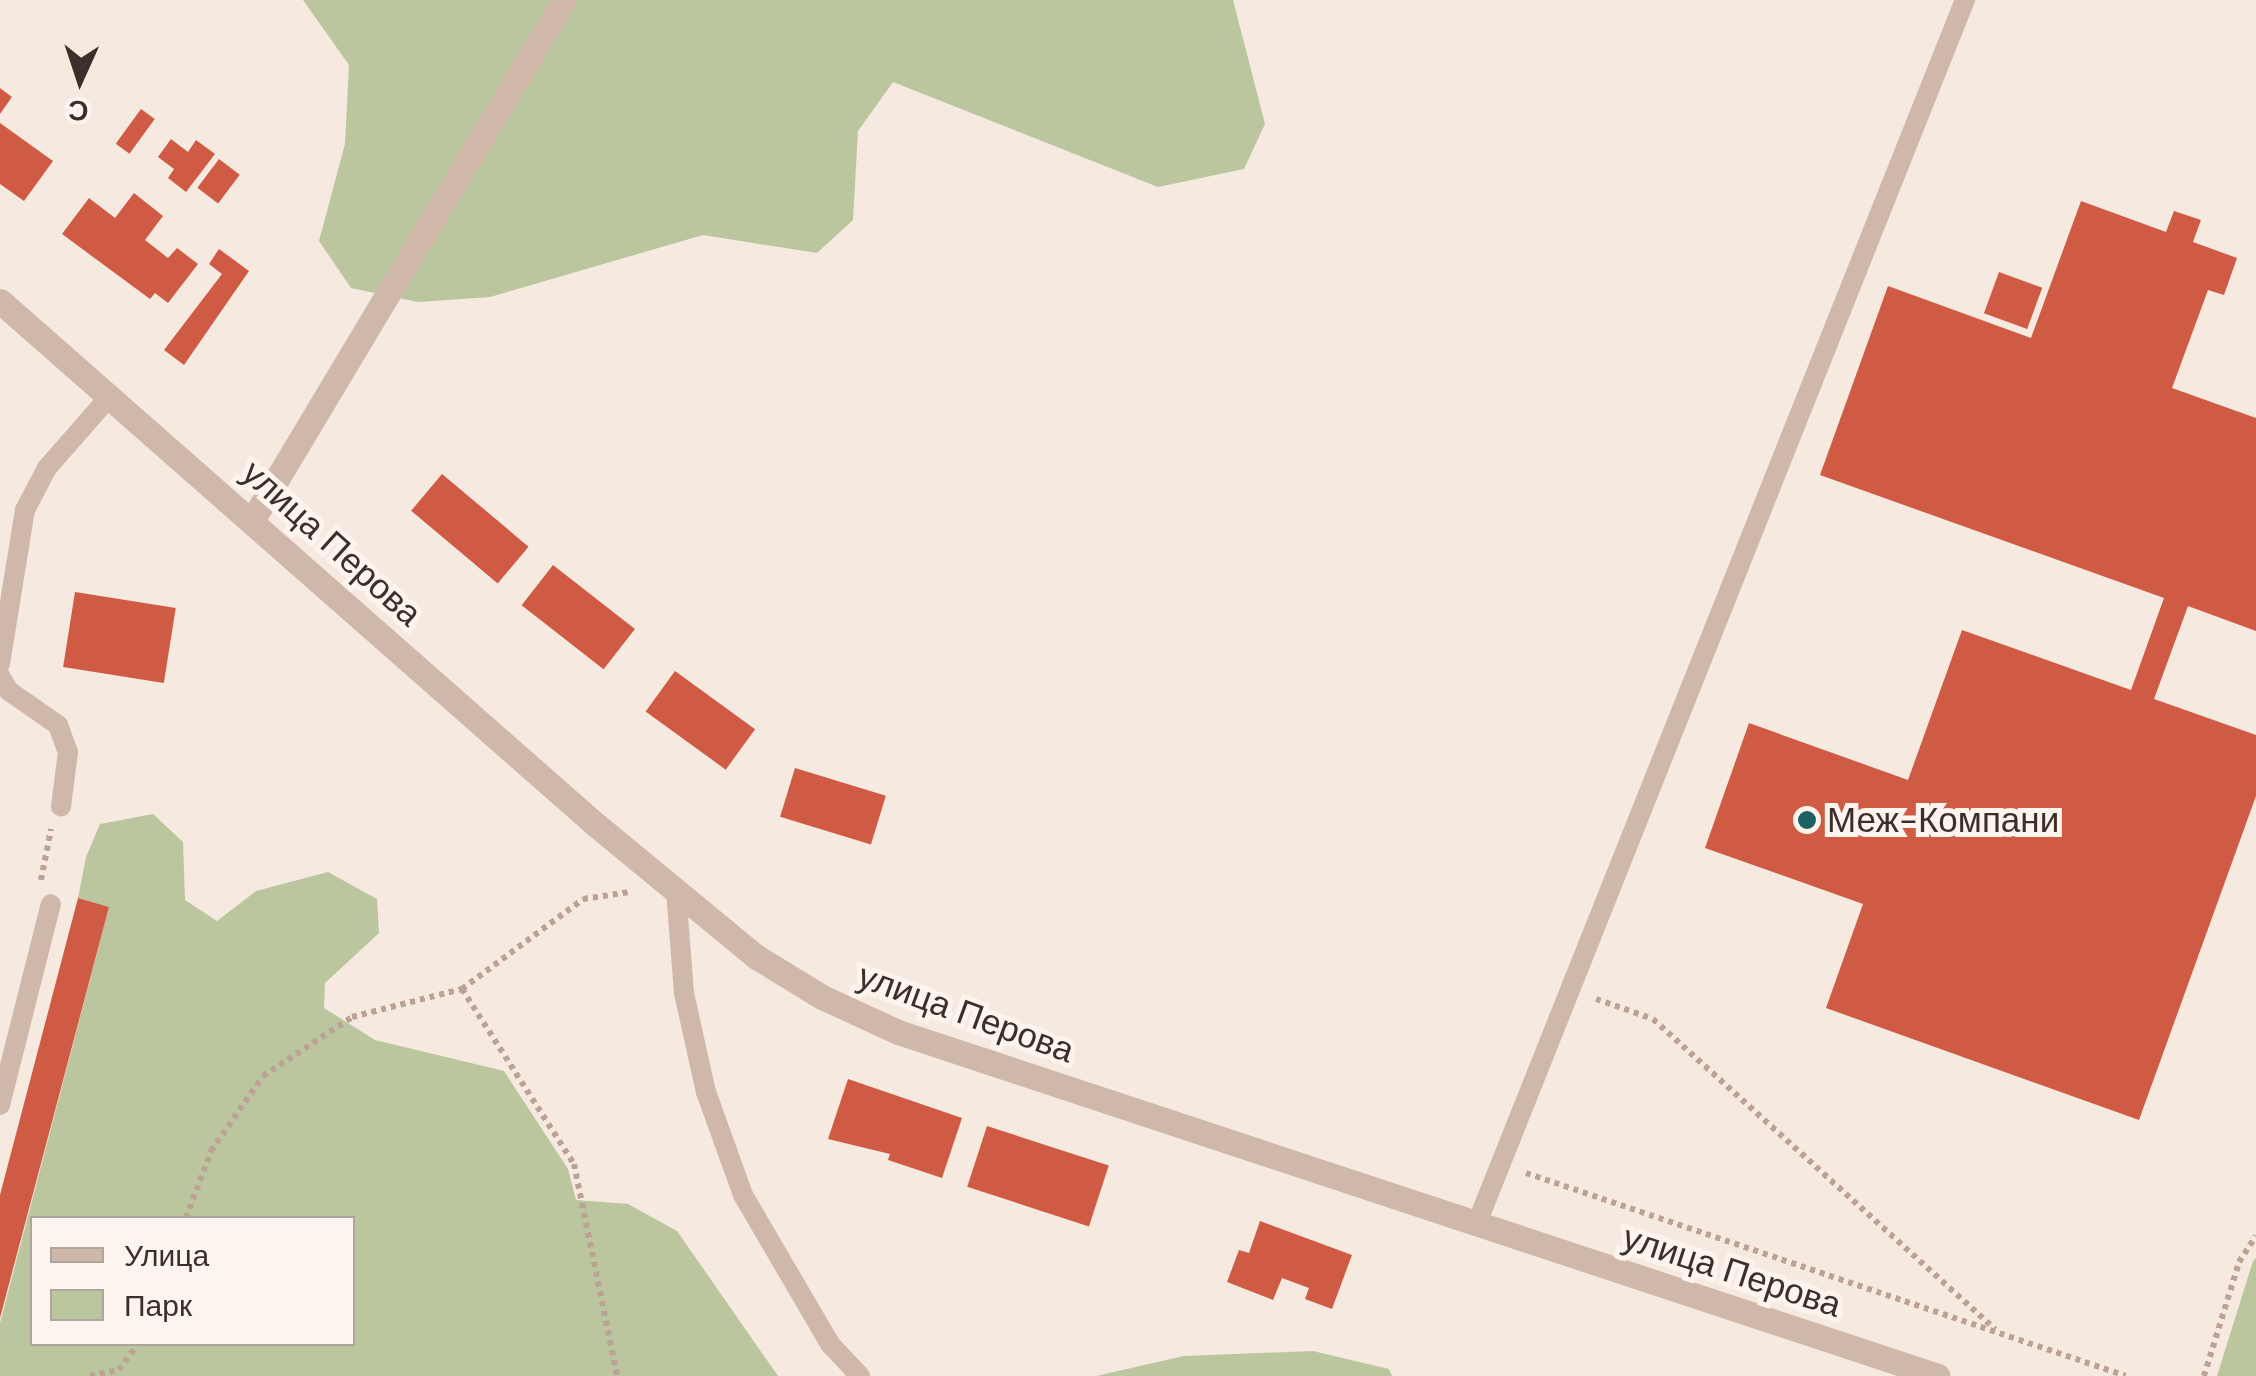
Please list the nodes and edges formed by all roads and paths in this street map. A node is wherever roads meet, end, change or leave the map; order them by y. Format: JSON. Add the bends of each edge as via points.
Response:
{"nodes":[{"id":1,"x":564,"y":0,"type":"edge"},
{"id":2,"x":1966,"y":0,"type":"edge"},
{"id":3,"x":0,"y":301,"type":"edge"},
{"id":4,"x":111,"y":394,"type":"junction"},
{"id":5,"x":253,"y":518,"type":"junction"},
{"id":6,"x":0,"y":664,"type":"edge"},
{"id":7,"x":0,"y":676,"type":"edge"},
{"id":8,"x":61,"y":807,"type":"joint"},
{"id":9,"x":676,"y":891,"type":"junction"},
{"id":10,"x":52,"y":904,"type":"joint"},
{"id":11,"x":462,"y":989,"type":"junction"},
{"id":12,"x":1572,"y":990,"type":"junction"},
{"id":13,"x":0,"y":1105,"type":"edge"},
{"id":14,"x":1501,"y":1165,"type":"junction"},
{"id":15,"x":187,"y":1216,"type":"edge"},
{"id":16,"x":1477,"y":1223,"type":"junction"},
{"id":17,"x":2256,"y":1236,"type":"edge"},
{"id":18,"x":2000,"y":1334,"type":"junction"},
{"id":19,"x":137,"y":1346,"type":"edge"},
{"id":20,"x":90,"y":1376,"type":"edge"},
{"id":21,"x":617,"y":1376,"type":"edge"},
{"id":22,"x":860,"y":1376,"type":"edge"},
{"id":23,"x":1938,"y":1376,"type":"edge"},
{"id":24,"x":2126,"y":1376,"type":"edge"},
{"id":25,"x":2204,"y":1376,"type":"edge"}],
"edges":[{"from":1,"to":5,"type":"street"},
{"from":2,"to":12,"type":"lane"},
{"from":3,"to":4,"type":"street","name":"улица Перова"},
{"from":4,"to":5,"type":"street","name":"улица Перова"},
{"from":4,"to":6,"type":"lane","via":[[47,468],[24,510]]},
{"from":5,"to":9,"type":"street","name":"улица Перова"},
{"from":7,"to":8,"type":"lane","via":[[8,691],[58,725],[68,752]]},
{"from":8,"to":10,"type":"path","via":[[42,848],[41,880]]},
{"from":9,"to":11,"type":"path","via":[[582,899]]},
{"from":9,"to":16,"type":"street","name":"улица Перова","via":[[755,956],[898,1032]]},
{"from":9,"to":22,"type":"lane","via":[[688,1010],[706,1092],[742,1195],[830,1344]]},
{"from":10,"to":13,"type":"lane"},
{"from":11,"to":15,"type":"path","via":[[352,1018],[263,1076],[211,1151]]},
{"from":11,"to":21,"type":"path","via":[[574,1164]]},
{"from":12,"to":14,"type":"lane"},
{"from":12,"to":18,"type":"path","via":[[1653,1019]]},
{"from":14,"to":16,"type":"lane"},
{"from":14,"to":18,"type":"path"},
{"from":16,"to":23,"type":"street","name":"улица Перова"},
{"from":17,"to":25,"type":"path","via":[[2239,1262]]},
{"from":18,"to":24,"type":"path"},
{"from":19,"to":20,"type":"path","via":[[119,1370]]}]}
